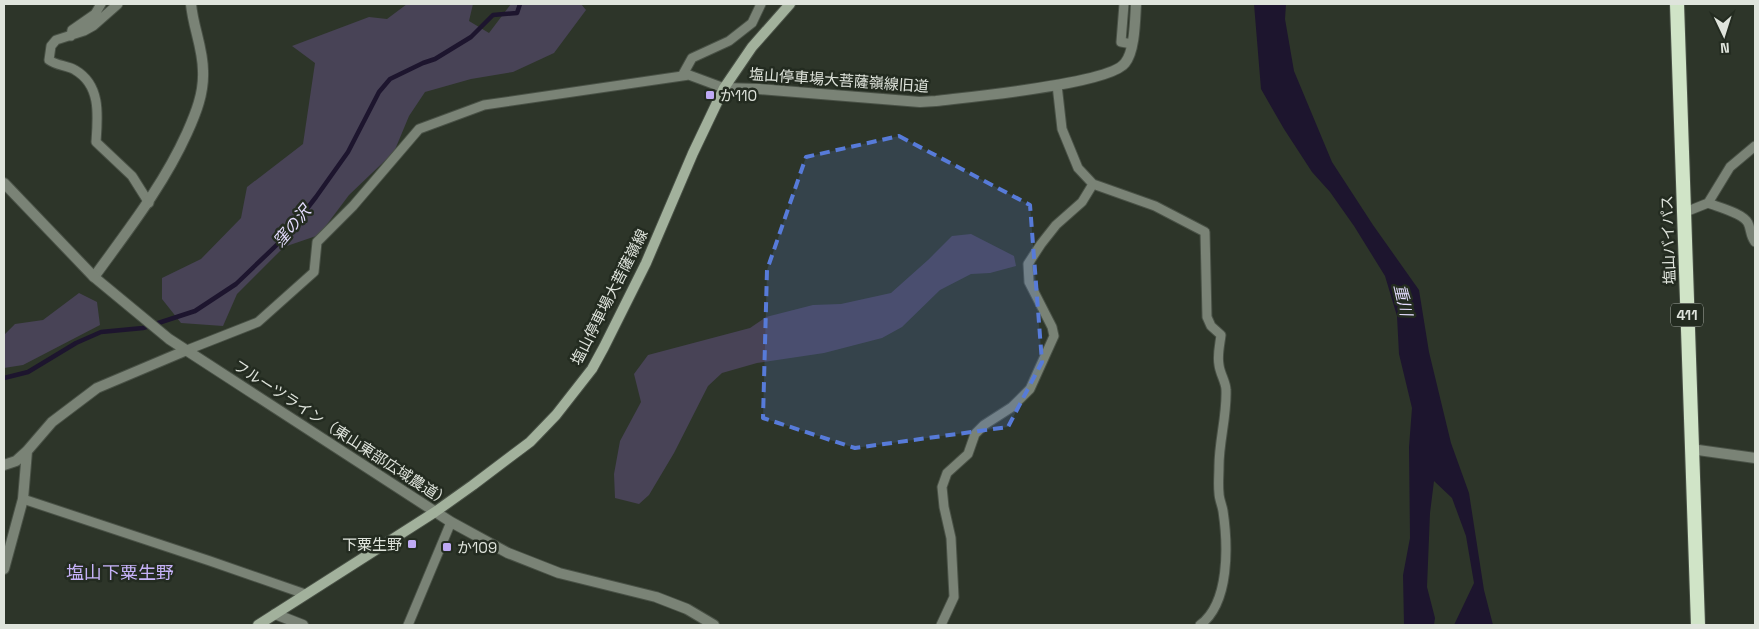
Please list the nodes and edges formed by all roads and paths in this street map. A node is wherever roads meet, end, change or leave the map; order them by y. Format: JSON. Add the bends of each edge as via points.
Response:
{"nodes":[{"id":1,"x":101,"y":4,"type":"edge"},
{"id":2,"x":118,"y":4,"type":"edge"},
{"id":3,"x":191,"y":4,"type":"edge"},
{"id":4,"x":760,"y":4,"type":"edge"},
{"id":5,"x":790,"y":4,"type":"edge"},
{"id":6,"x":1124,"y":4,"type":"edge"},
{"id":7,"x":1136,"y":4,"type":"edge"},
{"id":8,"x":1677,"y":4,"type":"edge"},
{"id":9,"x":71,"y":36,"type":"junction"},
{"id":10,"x":1132,"y":44,"type":"junction"},
{"id":11,"x":682,"y":76,"type":"junction"},
{"id":12,"x":1057,"y":85,"type":"junction"},
{"id":13,"x":724,"y":88,"type":"junction"},
{"id":14,"x":1755,"y":146,"type":"edge"},
{"id":15,"x":4,"y":183,"type":"edge"},
{"id":16,"x":1094,"y":184,"type":"junction"},
{"id":17,"x":148,"y":203,"type":"junction"},
{"id":18,"x":1708,"y":203,"type":"junction"},
{"id":19,"x":1683,"y":213,"type":"junction"},
{"id":20,"x":1755,"y":242,"type":"edge"},
{"id":21,"x":94,"y":277,"type":"junction"},
{"id":22,"x":187,"y":350,"type":"junction"},
{"id":23,"x":1691,"y":449,"type":"junction"},
{"id":24,"x":27,"y":451,"type":"junction"},
{"id":25,"x":1755,"y":458,"type":"edge"},
{"id":26,"x":4,"y":464,"type":"edge"},
{"id":27,"x":23,"y":499,"type":"junction"},
{"id":28,"x":435,"y":512,"type":"junction"},
{"id":29,"x":451,"y":522,"type":"junction"},
{"id":30,"x":4,"y":569,"type":"edge"},
{"id":31,"x":305,"y":594,"type":"junction"},
{"id":32,"x":275,"y":614,"type":"junction"},
{"id":33,"x":258,"y":625,"type":"edge"},
{"id":34,"x":303,"y":625,"type":"edge"},
{"id":35,"x":408,"y":625,"type":"edge"},
{"id":36,"x":714,"y":625,"type":"edge"},
{"id":37,"x":941,"y":625,"type":"edge"},
{"id":38,"x":1200,"y":625,"type":"edge"},
{"id":39,"x":1698,"y":625,"type":"edge"}],
"edges":[{"from":1,"to":9,"type":"lane","via":[[95,14],[72,30]]},
{"from":2,"to":9,"type":"lane","via":[[93,26]]},
{"from":3,"to":17,"type":"street","via":[[201,47],[202,92],[174,161]]},
{"from":4,"to":11,"type":"lane","via":[[752,23],[729,42],[692,58]]},
{"from":5,"to":13,"type":"main road","name":"塩山停車場大菩薩嶺線","via":[[752,48]]},
{"from":6,"to":10,"type":"lane","via":[[1121,42]]},
{"from":7,"to":10,"type":"street","name":"塩山停車場大菩薩嶺線旧道"},
{"from":8,"to":19,"type":"highway","name":"塩山バイパス","number":"411"},
{"from":9,"to":17,"type":"lane","via":[[56,40],[51,46],[49,60],[73,69],[94,90],[97,100],[96,142],[132,176]]},
{"from":10,"to":12,"type":"street","name":"塩山停車場大菩薩嶺線旧道","via":[[1129,58],[1113,72]]},
{"from":11,"to":13,"type":"lane","via":[[689,75]]},
{"from":11,"to":22,"type":"lane","via":[[484,105],[419,129],[353,206],[317,242],[314,272],[258,322]]},
{"from":12,"to":13,"type":"street","name":"塩山停車場大菩薩嶺線旧道","via":[[920,102]]},
{"from":12,"to":16,"type":"lane","via":[[1062,129],[1078,168]]},
{"from":13,"to":28,"type":"main road","name":"塩山停車場大菩薩嶺線","via":[[646,262],[592,369],[530,442]]},
{"from":14,"to":18,"type":"lane","via":[[1730,167]]},
{"from":15,"to":21,"type":"street","name":"フルーツライン（東山東部広域農道）"},
{"from":16,"to":37,"type":"lane","via":[[1082,202],[1051,231],[1028,264],[1029,282],[1054,336],[1030,389],[1012,407],[984,425],[976,434],[968,454],[946,473],[942,487],[951,538],[954,597]]},
{"from":16,"to":38,"type":"lane","via":[[1155,206],[1205,232],[1208,317],[1211,326],[1221,335],[1219,366],[1226,388],[1219,464],[1225,549],[1224,584],[1212,613]]},
{"from":17,"to":21,"type":"street"},
{"from":18,"to":19,"type":"lane"},
{"from":18,"to":20,"type":"lane","via":[[1742,216],[1748,222]]},
{"from":19,"to":23,"type":"highway","name":"塩山バイパス","number":"411"},
{"from":21,"to":22,"type":"street","name":"フルーツライン（東山東部広域農道）"},
{"from":22,"to":24,"type":"street","via":[[97,388],[52,422]]},
{"from":22,"to":28,"type":"street","name":"フルーツライン（東山東部広域農道）"},
{"from":23,"to":25,"type":"street"},
{"from":23,"to":39,"type":"highway","name":"塩山バイパス","number":"411"},
{"from":24,"to":26,"type":"street","via":[[16,461]]},
{"from":24,"to":27,"type":"street"},
{"from":27,"to":30,"type":"street"},
{"from":27,"to":31,"type":"lane"},
{"from":28,"to":29,"type":"street","name":"フルーツライン（東山東部広域農道）"},
{"from":28,"to":31,"type":"main road","name":"塩山停車場大菩薩嶺線"},
{"from":29,"to":35,"type":"lane"},
{"from":29,"to":36,"type":"street","name":"フルーツライン（東山東部広域農道）","via":[[508,553],[559,572],[656,597],[687,609]]},
{"from":31,"to":32,"type":"main road","name":"塩山停車場大菩薩嶺線"},
{"from":32,"to":33,"type":"main road","name":"塩山停車場大菩薩嶺線"},
{"from":32,"to":34,"type":"street"}]}
